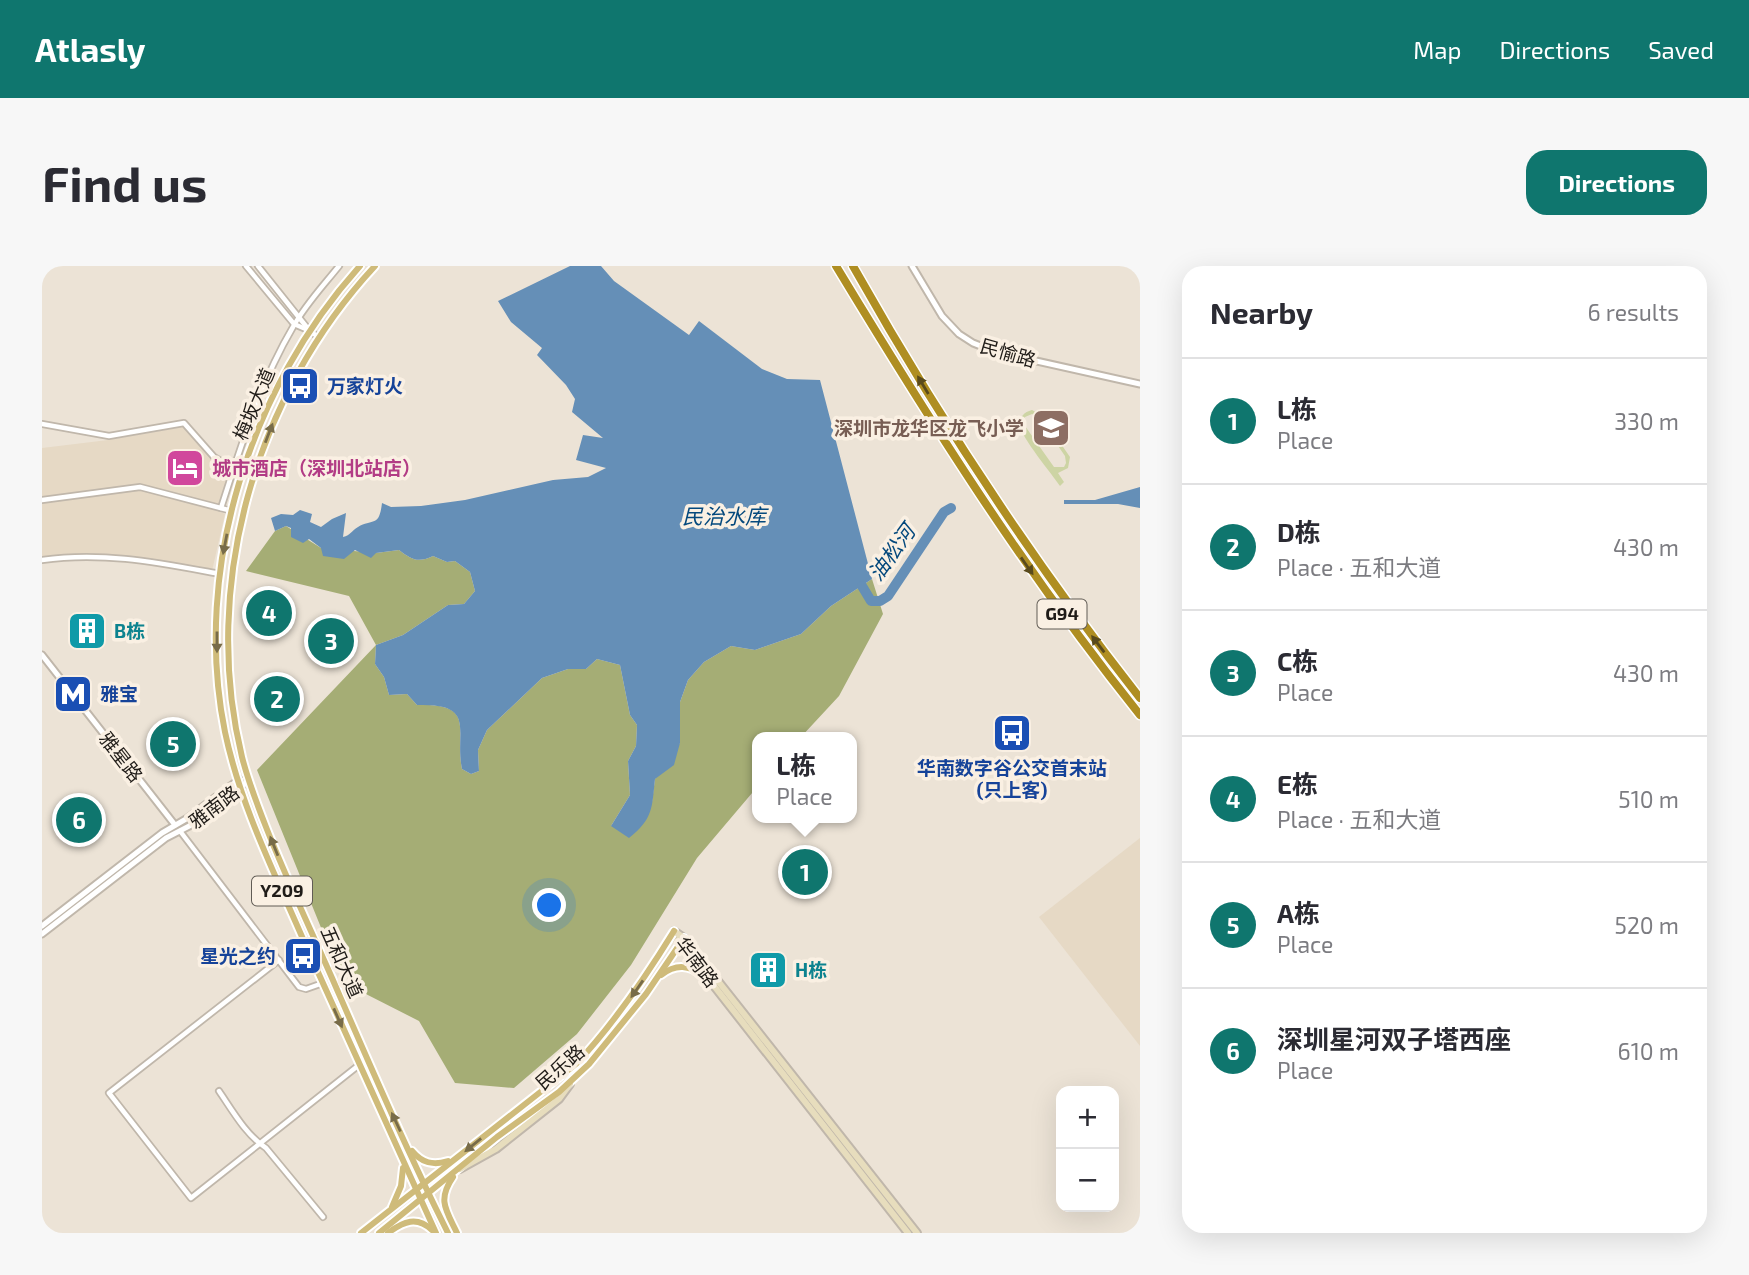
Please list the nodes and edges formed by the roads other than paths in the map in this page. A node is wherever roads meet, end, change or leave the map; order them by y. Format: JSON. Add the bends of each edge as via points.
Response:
{"nodes":[{"id":1,"x":246,"y":266,"type":"edge"},
{"id":2,"x":258,"y":266,"type":"edge"},
{"id":3,"x":339,"y":266,"type":"edge"},
{"id":4,"x":360,"y":266,"type":"edge"},
{"id":5,"x":375,"y":266,"type":"edge"},
{"id":6,"x":836,"y":266,"type":"edge"},
{"id":7,"x":853,"y":266,"type":"edge"},
{"id":8,"x":912,"y":266,"type":"edge"},
{"id":9,"x":300,"y":316,"type":"junction"},
{"id":10,"x":294,"y":324,"type":"junction"},
{"id":11,"x":309,"y":330,"type":"junction"},
{"id":12,"x":318,"y":337,"type":"junction"},
{"id":13,"x":1140,"y":384,"type":"edge"},
{"id":14,"x":42,"y":424,"type":"edge"},
{"id":15,"x":234,"y":469,"type":"junction"},
{"id":16,"x":42,"y":500,"type":"edge"},
{"id":17,"x":221,"y":508,"type":"junction"},
{"id":18,"x":232,"y":512,"type":"junction"},
{"id":19,"x":42,"y":560,"type":"edge"},
{"id":20,"x":233,"y":570,"type":"joint"},
{"id":21,"x":220,"y":574,"type":"junction"},
{"id":22,"x":42,"y":655,"type":"edge"},
{"id":23,"x":1140,"y":698,"type":"edge"},
{"id":24,"x":1140,"y":715,"type":"edge"},
{"id":25,"x":248,"y":780,"type":"junction"},
{"id":26,"x":237,"y":781,"type":"junction"},
{"id":27,"x":240,"y":789,"type":"junction"},
{"id":28,"x":175,"y":825,"type":"junction"},
{"id":29,"x":180,"y":831,"type":"junction"},
{"id":30,"x":42,"y":926,"type":"edge"},
{"id":31,"x":674,"y":931,"type":"joint"},
{"id":32,"x":42,"y":934,"type":"edge"},
{"id":33,"x":682,"y":941,"type":"junction"},
{"id":34,"x":279,"y":960,"type":"junction"},
{"id":35,"x":705,"y":975,"type":"junction"},
{"id":36,"x":656,"y":979,"type":"junction"},
{"id":37,"x":323,"y":983,"type":"junction"},
{"id":38,"x":359,"y":1065,"type":"junction"},
{"id":39,"x":219,"y":1091,"type":"dead end"},
{"id":40,"x":405,"y":1142,"type":"junction"},
{"id":41,"x":260,"y":1143,"type":"junction"},
{"id":42,"x":456,"y":1158,"type":"junction"},
{"id":43,"x":402,"y":1159,"type":"junction"},
{"id":44,"x":458,"y":1169,"type":"junction"},
{"id":45,"x":424,"y":1184,"type":"junction"},
{"id":46,"x":416,"y":1190,"type":"junction"},
{"id":47,"x":429,"y":1194,"type":"junction"},
{"id":48,"x":421,"y":1200,"type":"junction"},
{"id":49,"x":386,"y":1214,"type":"junction"},
{"id":50,"x":323,"y":1217,"type":"dead end"},
{"id":51,"x":361,"y":1233,"type":"edge"},
{"id":52,"x":379,"y":1233,"type":"edge"},
{"id":53,"x":388,"y":1233,"type":"edge"},
{"id":54,"x":436,"y":1233,"type":"edge"},
{"id":55,"x":448,"y":1233,"type":"edge"},
{"id":56,"x":457,"y":1233,"type":"edge"},
{"id":57,"x":908,"y":1233,"type":"edge"},
{"id":58,"x":917,"y":1233,"type":"edge"}],
"edges":[{"from":1,"to":10,"type":"street"},
{"from":2,"to":9,"type":"street"},
{"from":3,"to":9,"type":"street"},
{"from":4,"to":11,"type":"main road","name":"梅坂大道","number":"Y209"},
{"from":5,"to":12,"type":"main road","name":"梅坂大道","number":"Y209"},
{"from":6,"to":24,"type":"highway","number":"G94","one_way":true,"via":[[972,487]]},
{"from":23,"to":7,"type":"highway","number":"G94","one_way":true,"via":[[985,484]]},
{"from":8,"to":13,"type":"street","name":"民愉路","via":[[942,317],[973,343]]},
{"from":9,"to":10,"type":"street"},
{"from":9,"to":11,"type":"street"},
{"from":10,"to":11,"type":"street"},
{"from":10,"to":15,"type":"street","via":[[261,392]]},
{"from":11,"to":12,"type":"street"},
{"from":11,"to":18,"type":"main road","name":"梅坂大道","number":"Y209","via":[[270,401]]},
{"from":20,"to":12,"type":"main road","name":"梅坂大道","number":"Y209","one_way":true,"via":[[246,505],[267,438]]},
{"from":14,"to":15,"type":"street","via":[[108,436],[184,423],[214,457]]},
{"from":15,"to":17,"type":"street"},
{"from":16,"to":17,"type":"street","via":[[140,487]]},
{"from":17,"to":18,"type":"street"},
{"from":18,"to":21,"type":"main road","name":"梅坂大道","number":"Y209","one_way":true},
{"from":19,"to":21,"type":"street","via":[[102,555]]},
{"from":20,"to":25,"type":"main road","name":"五和大道","number":"Y209","via":[[229,629],[232,694]]},
{"from":21,"to":26,"type":"main road","name":"五和大道","number":"Y209","one_way":true,"via":[[216,659]]},
{"from":22,"to":28,"type":"street","name":"雅星路"},
{"from":25,"to":26,"type":"street","name":"雅南路"},
{"from":25,"to":27,"type":"street","name":"雅南路"},
{"from":40,"to":25,"type":"main road","name":"五和大道","number":"Y209","one_way":true},
{"from":26,"to":27,"type":"main road","name":"五和大道","number":"Y209"},
{"from":26,"to":28,"type":"street","name":"雅南路"},
{"from":27,"to":29,"type":"street","name":"雅南路"},
{"from":27,"to":37,"type":"main road","name":"五和大道","number":"Y209"},
{"from":28,"to":30,"type":"street","name":"雅南路"},
{"from":29,"to":32,"type":"street","name":"雅南路"},
{"from":29,"to":34,"type":"street"},
{"from":31,"to":33,"type":"main road","name":"华南路"},
{"from":31,"to":42,"type":"main road","name":"民乐路","one_way":true,"via":[[592,1047]]},
{"from":33,"to":35,"type":"main road","name":"华南路"},
{"from":33,"to":36,"type":"main road","name":"民乐路"},
{"from":33,"to":58,"type":"main road","name":"华南路"},
{"from":34,"to":37,"type":"street","via":[[300,988]]},
{"from":34,"to":41,"type":"street","via":[[110,1093],[191,1198]]},
{"from":35,"to":36,"type":"main road","via":[[680,966]]},
{"from":35,"to":57,"type":"main road","name":"华南路"},
{"from":36,"to":44,"type":"main road","name":"民乐路","via":[[612,1038],[575,1077]]},
{"from":37,"to":38,"type":"main road","name":"五和大道","number":"Y209","one_way":true},
{"from":38,"to":41,"type":"street"},
{"from":38,"to":43,"type":"main road","name":"五和大道","number":"Y209"},
{"from":39,"to":41,"type":"street"},
{"from":40,"to":42,"type":"main road","via":[[430,1164]]},
{"from":40,"to":45,"type":"main road","name":"五和大道","number":"Y209"},
{"from":41,"to":50,"type":"street"},
{"from":42,"to":45,"type":"main road","name":"民乐路"},
{"from":43,"to":46,"type":"main road","name":"五和大道","number":"Y209"},
{"from":43,"to":49,"type":"main road","via":[[401,1186]]},
{"from":44,"to":47,"type":"main road","name":"民乐路"},
{"from":44,"to":56,"type":"main road","via":[[443,1199]]},
{"from":45,"to":46,"type":"main road","name":"民乐路"},
{"from":45,"to":47,"type":"main road","name":"五和大道","number":"Y209"},
{"from":46,"to":48,"type":"main road","name":"五和大道","number":"Y209"},
{"from":46,"to":49,"type":"main road","name":"民乐路"},
{"from":47,"to":48,"type":"main road","name":"民乐路"},
{"from":47,"to":55,"type":"main road","name":"五和大道","number":"Y209"},
{"from":48,"to":52,"type":"main road","name":"民乐路"},
{"from":48,"to":54,"type":"main road","name":"五和大道","number":"Y209"},
{"from":49,"to":51,"type":"main road","name":"民乐路"},
{"from":53,"to":54,"type":"main road","via":[[415,1221]]}]}
